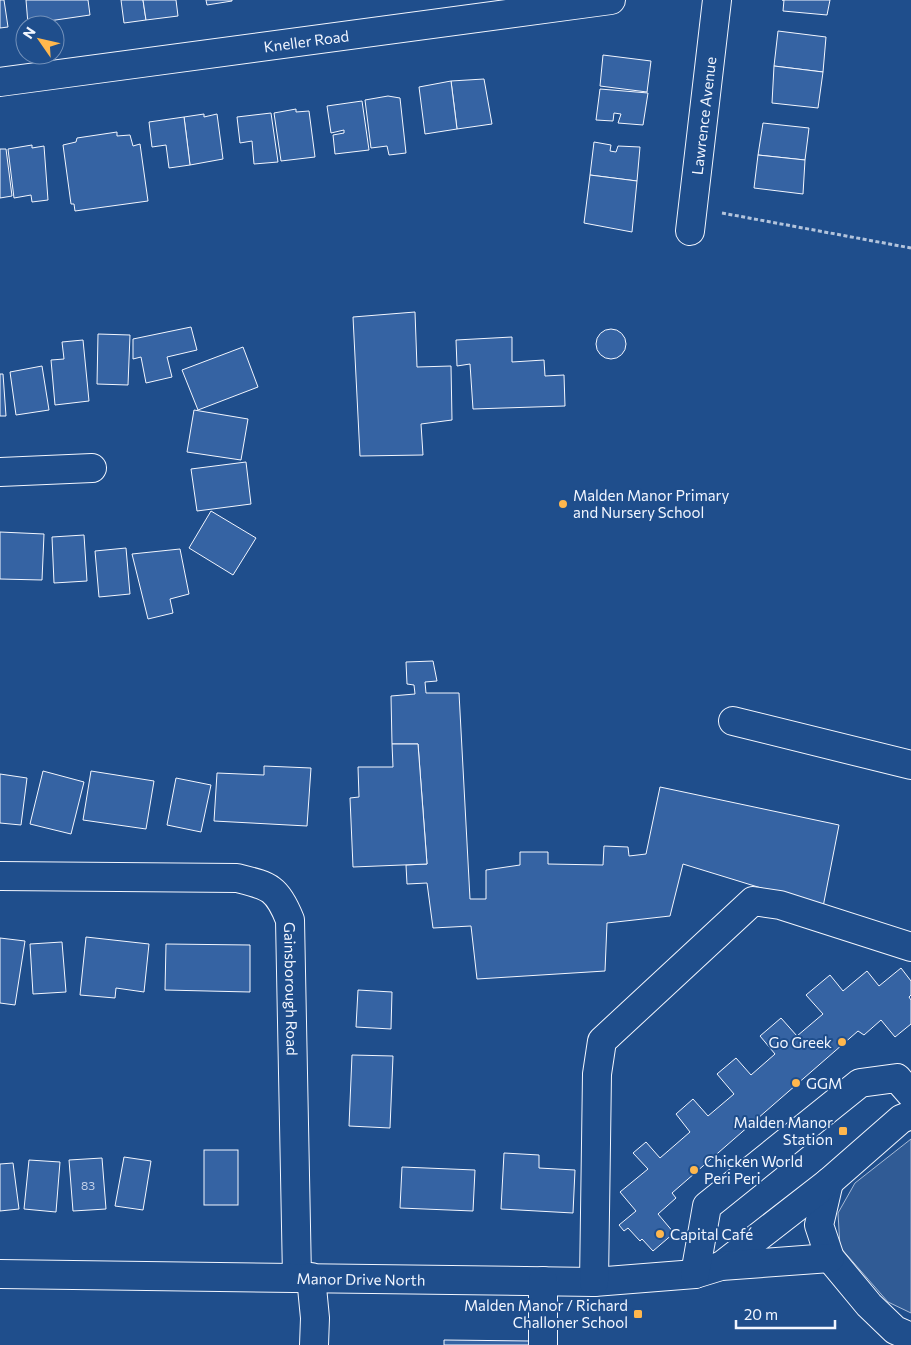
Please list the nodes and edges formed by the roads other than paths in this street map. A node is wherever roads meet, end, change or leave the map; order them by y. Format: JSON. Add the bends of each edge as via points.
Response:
{"nodes":[{"id":1,"x":612,"y":0,"type":"edge"},
{"id":2,"x":716,"y":0,"type":"edge"},
{"id":3,"x":0,"y":82,"type":"edge"},
{"id":4,"x":692,"y":219,"type":"road end"},
{"id":5,"x":92,"y":468,"type":"dead end"},
{"id":6,"x":0,"y":472,"type":"edge"},
{"id":7,"x":733,"y":721,"type":"dead end"},
{"id":8,"x":911,"y":764,"type":"edge"},
{"id":9,"x":0,"y":876,"type":"edge"},
{"id":10,"x":911,"y":947,"type":"edge"},
{"id":11,"x":911,"y":1094,"type":"edge"},
{"id":12,"x":911,"y":1115,"type":"edge"},
{"id":13,"x":829,"y":1182,"type":"junction"},
{"id":14,"x":830,"y":1258,"type":"junction"},
{"id":15,"x":721,"y":1266,"type":"junction"},
{"id":16,"x":0,"y":1274,"type":"edge"},
{"id":17,"x":695,"y":1274,"type":"junction"},
{"id":18,"x":304,"y":1277,"type":"junction"},
{"id":19,"x":543,"y":1281,"type":"junction"},
{"id":20,"x":594,"y":1282,"type":"junction"},
{"id":21,"x":899,"y":1337,"type":"edge"},
{"id":22,"x":314,"y":1345,"type":"edge"},
{"id":23,"x":544,"y":1345,"type":"edge"}],
"edges":[{"from":1,"to":3,"type":"street","name":"Kneller Road"},
{"from":2,"to":4,"type":"street","name":"Lawrence Avenue"},
{"from":5,"to":6,"type":"street"},
{"from":7,"to":8,"type":"street"},
{"from":9,"to":18,"type":"street","name":"Gainsborough Road","via":[[237,878],[264,885],[282,898],[290,920]]},
{"from":10,"to":20,"type":"street","via":[[780,905],[753,901],[602,1041],[597,1074]]},
{"from":11,"to":17,"type":"street","via":[[897,1078],[860,1083],[707,1206]]},
{"from":12,"to":13,"type":"street","name":"Manor Drive North","via":[[901,1119]]},
{"from":13,"to":14,"type":"street","via":[[819,1225]]},
{"from":13,"to":15,"type":"street","name":"Manor Drive North"},
{"from":14,"to":15,"type":"street","name":"Manor Drive North"},
{"from":14,"to":21,"type":"street"},
{"from":15,"to":17,"type":"street","name":"Manor Drive North"},
{"from":16,"to":18,"type":"street","name":"Manor Drive North"},
{"from":17,"to":20,"type":"street","name":"Manor Drive North"},
{"from":18,"to":19,"type":"street","name":"Manor Drive North"},
{"from":18,"to":22,"type":"street","name":"Gainsborough Road","via":[[315,1318]]},
{"from":19,"to":20,"type":"street","name":"Manor Drive North"},
{"from":19,"to":23,"type":"street"}]}
